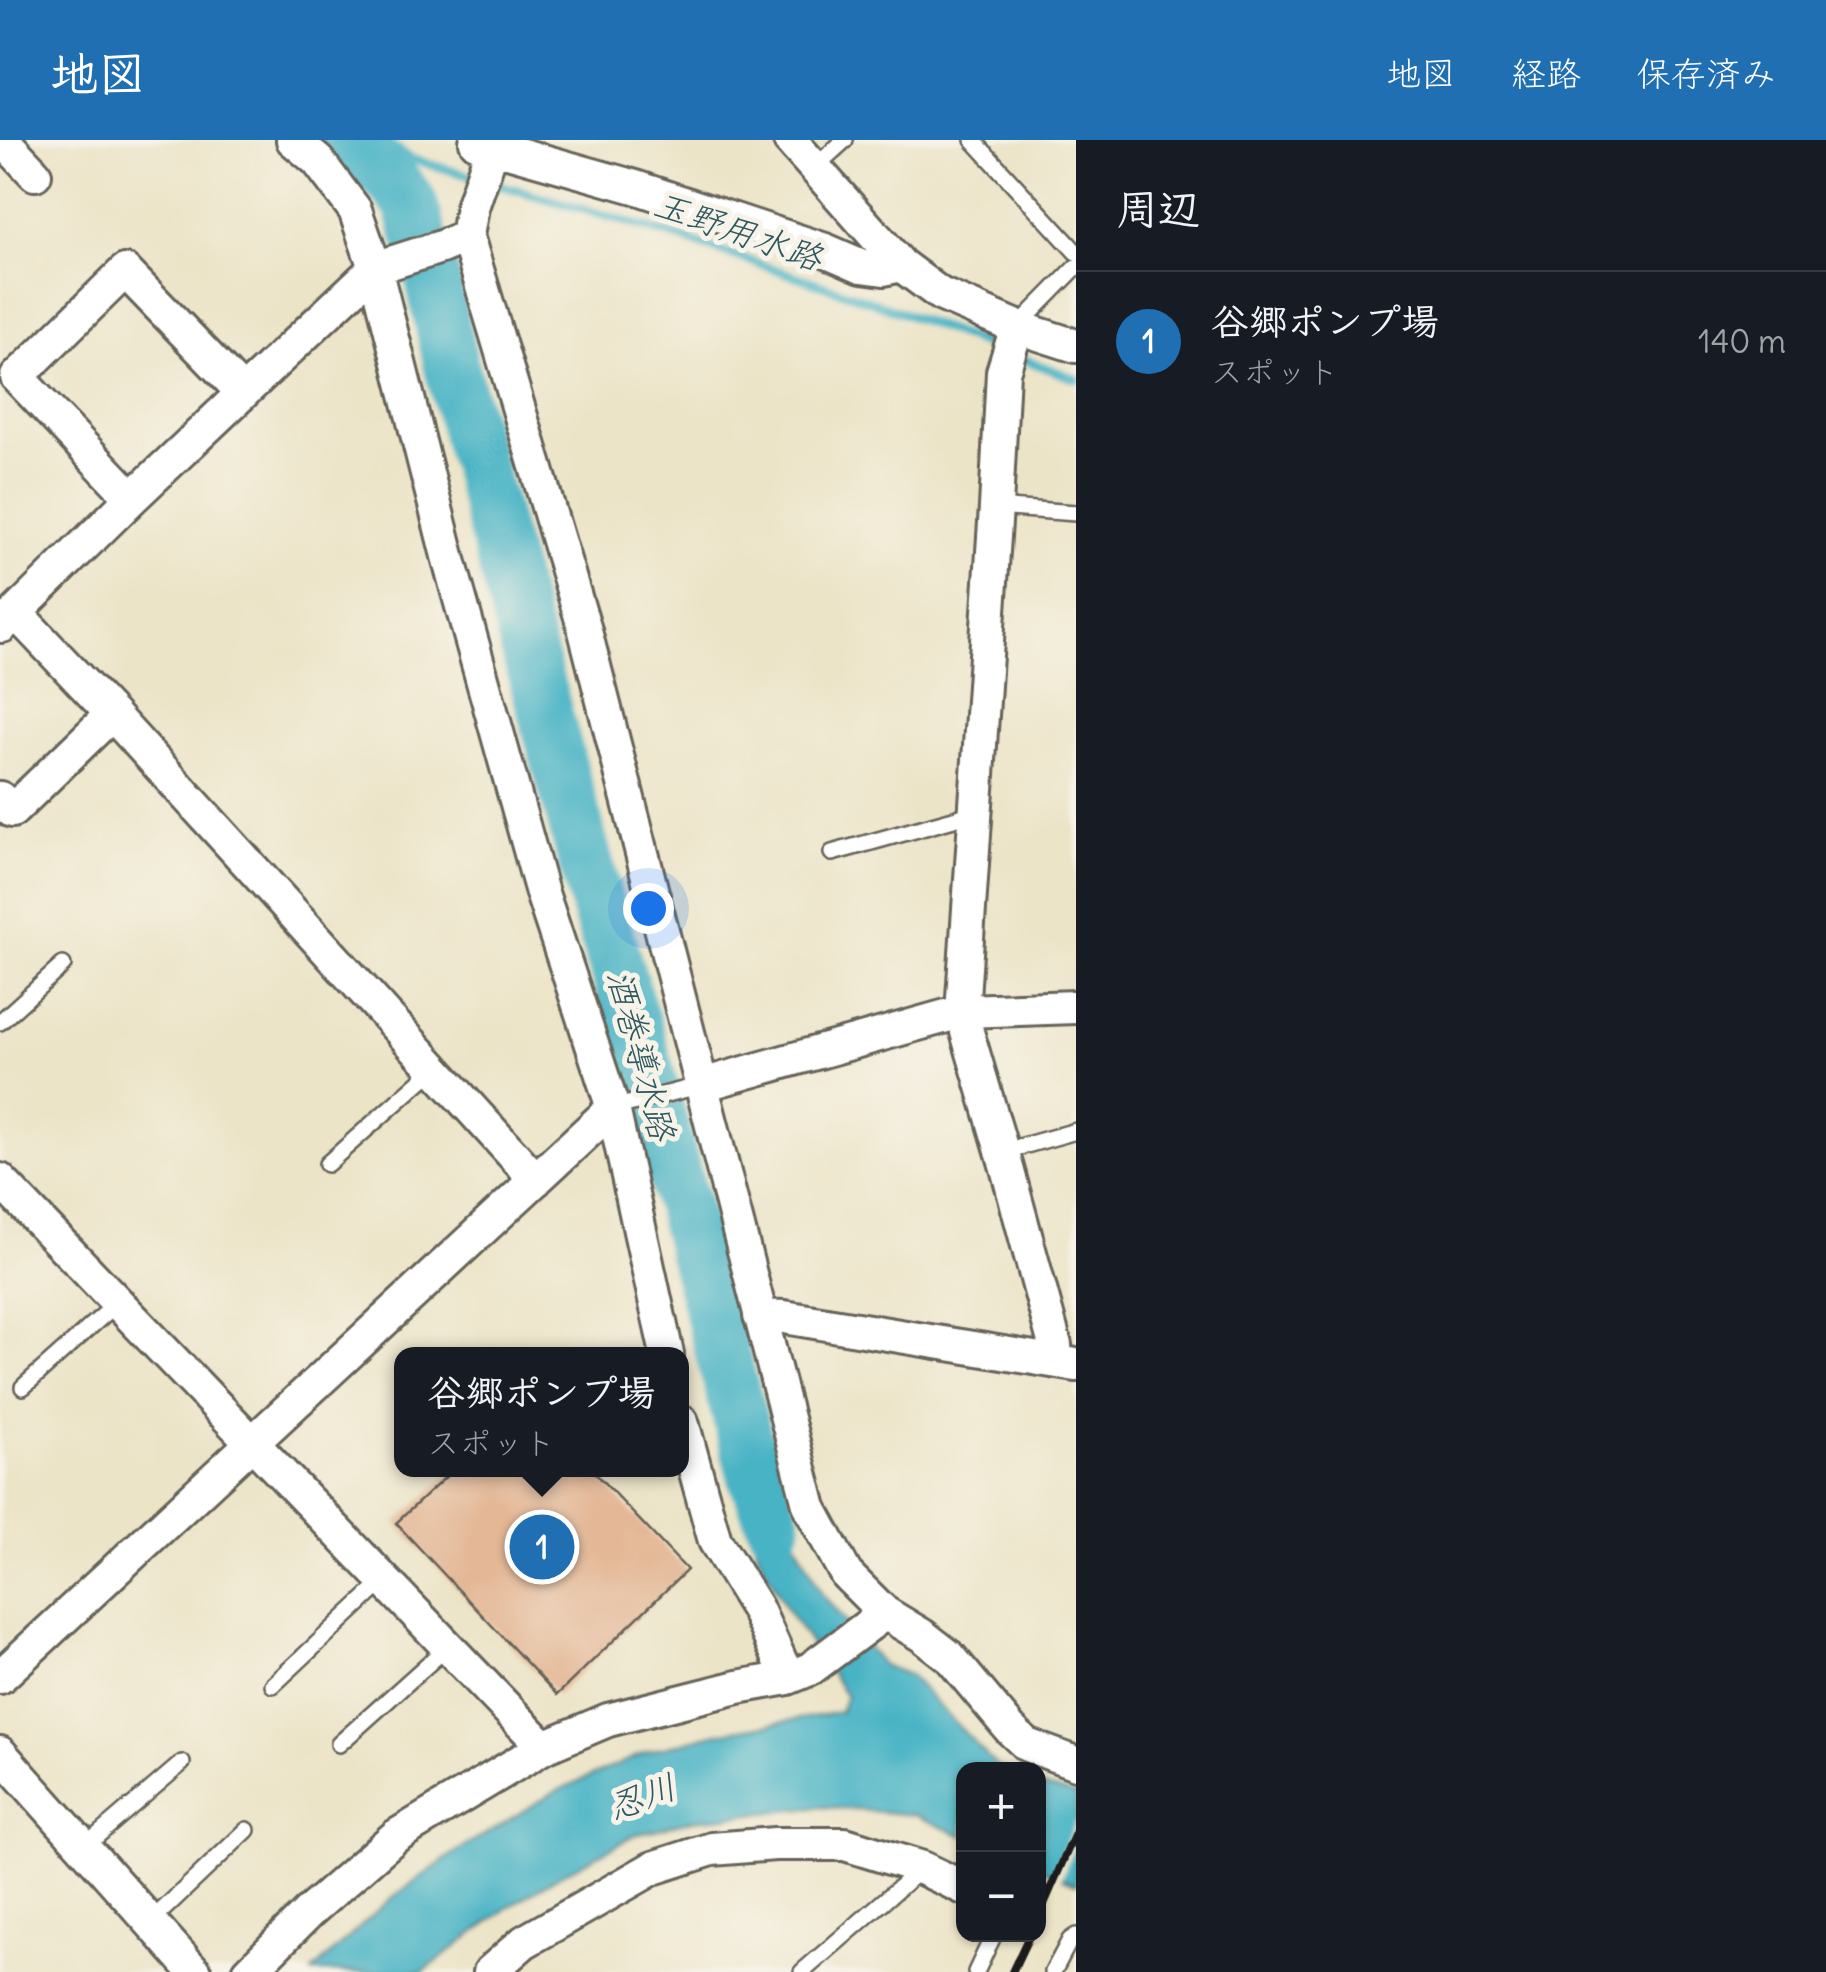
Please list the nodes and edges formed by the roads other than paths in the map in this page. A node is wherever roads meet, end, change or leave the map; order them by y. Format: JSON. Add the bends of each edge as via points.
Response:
{"nodes":[{"id":1,"x":3,"y":140,"type":"edge"},
{"id":2,"x":293,"y":140,"type":"edge"},
{"id":3,"x":790,"y":140,"type":"edge"},
{"id":4,"x":845,"y":140,"type":"edge"},
{"id":5,"x":973,"y":140,"type":"edge"},
{"id":6,"x":485,"y":157,"type":"edge"},
{"id":7,"x":814,"y":168,"type":"junction"},
{"id":8,"x":35,"y":174,"type":"dead end"},
{"id":9,"x":454,"y":241,"type":"junction"},
{"id":10,"x":1076,"y":252,"type":"edge"},
{"id":11,"x":901,"y":264,"type":"junction"},
{"id":12,"x":375,"y":268,"type":"junction"},
{"id":13,"x":1076,"y":268,"type":"edge"},
{"id":14,"x":1076,"y":346,"type":"edge"},
{"id":15,"x":1011,"y":348,"type":"junction"},
{"id":16,"x":243,"y":393,"type":"junction"},
{"id":17,"x":132,"y":498,"type":"junction"},
{"id":18,"x":996,"y":508,"type":"junction"},
{"id":19,"x":1076,"y":513,"type":"edge"},
{"id":20,"x":8,"y":620,"type":"edge"},
{"id":21,"x":112,"y":714,"type":"junction"},
{"id":22,"x":0,"y":798,"type":"edge"},
{"id":23,"x":975,"y":812,"type":"junction"},
{"id":24,"x":832,"y":853,"type":"dead end"},
{"id":25,"x":63,"y":965,"type":"dead end"},
{"id":26,"x":1076,"y":1007,"type":"edge"},
{"id":27,"x":964,"y":1011,"type":"junction"},
{"id":28,"x":0,"y":1022,"type":"edge"},
{"id":29,"x":434,"y":1068,"type":"junction"},
{"id":30,"x":692,"y":1087,"type":"junction"},
{"id":31,"x":622,"y":1105,"type":"junction"},
{"id":32,"x":1076,"y":1130,"type":"edge"},
{"id":33,"x":1002,"y":1152,"type":"junction"},
{"id":34,"x":327,"y":1164,"type":"dead end"},
{"id":35,"x":0,"y":1180,"type":"edge"},
{"id":36,"x":536,"y":1180,"type":"junction"},
{"id":37,"x":117,"y":1302,"type":"junction"},
{"id":38,"x":760,"y":1316,"type":"junction"},
{"id":39,"x":666,"y":1347,"type":"edge"},
{"id":40,"x":1066,"y":1363,"type":"edge"},
{"id":41,"x":22,"y":1388,"type":"dead end"},
{"id":42,"x":252,"y":1444,"type":"junction"},
{"id":43,"x":689,"y":1447,"type":"edge"},
{"id":44,"x":384,"y":1581,"type":"junction"},
{"id":45,"x":873,"y":1623,"type":"junction"},
{"id":46,"x":448,"y":1647,"type":"junction"},
{"id":47,"x":799,"y":1674,"type":"junction"},
{"id":48,"x":0,"y":1677,"type":"edge"},
{"id":49,"x":273,"y":1685,"type":"dead end"},
{"id":50,"x":339,"y":1744,"type":"dead end"},
{"id":51,"x":544,"y":1747,"type":"junction"},
{"id":52,"x":0,"y":1753,"type":"edge"},
{"id":53,"x":182,"y":1763,"type":"dead end"},
{"id":54,"x":1076,"y":1763,"type":"edge"},
{"id":55,"x":247,"y":1830,"type":"dead end"},
{"id":56,"x":84,"y":1848,"type":"junction"},
{"id":57,"x":922,"y":1868,"type":"junction"},
{"id":58,"x":956,"y":1884,"type":"edge"},
{"id":59,"x":150,"y":1922,"type":"junction"},
{"id":60,"x":1076,"y":1936,"type":"edge"},
{"id":61,"x":990,"y":1942,"type":"edge"},
{"id":62,"x":195,"y":1972,"type":"edge"},
{"id":63,"x":249,"y":1972,"type":"edge"},
{"id":64,"x":490,"y":1972,"type":"edge"},
{"id":65,"x":802,"y":1972,"type":"edge"},
{"id":66,"x":976,"y":1972,"type":"edge"},
{"id":67,"x":1053,"y":1972,"type":"edge"}],
"edges":[{"from":1,"to":8,"type":"street"},
{"from":2,"to":12,"type":"street","via":[[355,210]]},
{"from":3,"to":7,"type":"street"},
{"from":4,"to":7,"type":"lane"},
{"from":5,"to":10,"type":"lane"},
{"from":6,"to":9,"type":"street","via":[[472,208]]},
{"from":6,"to":11,"type":"street","via":[[635,187],[862,266]]},
{"from":7,"to":11,"type":"street"},
{"from":9,"to":12,"type":"street"},
{"from":9,"to":30,"type":"street","via":[[584,627]]},
{"from":11,"to":15,"type":"street"},
{"from":12,"to":16,"type":"street"},
{"from":12,"to":31,"type":"street","via":[[537,874]]},
{"from":13,"to":15,"type":"lane"},
{"from":14,"to":15,"type":"street"},
{"from":15,"to":18,"type":"street"},
{"from":16,"to":17,"type":"street"},
{"from":16,"to":17,"type":"street","via":[[125,271],[18,377]]},
{"from":17,"to":20,"type":"street"},
{"from":18,"to":19,"type":"lane"},
{"from":18,"to":23,"type":"street"},
{"from":20,"to":21,"type":"street"},
{"from":21,"to":22,"type":"street","via":[[12,811]]},
{"from":21,"to":29,"type":"street"},
{"from":23,"to":24,"type":"lane"},
{"from":23,"to":27,"type":"street"},
{"from":25,"to":28,"type":"lane"},
{"from":26,"to":27,"type":"street"},
{"from":27,"to":30,"type":"street"},
{"from":27,"to":33,"type":"street"},
{"from":29,"to":34,"type":"lane"},
{"from":29,"to":36,"type":"street"},
{"from":30,"to":31,"type":"lane"},
{"from":30,"to":38,"type":"street"},
{"from":31,"to":36,"type":"street"},
{"from":31,"to":39,"type":"street"},
{"from":32,"to":33,"type":"lane"},
{"from":33,"to":40,"type":"street","via":[[1054,1346]]},
{"from":35,"to":37,"type":"street"},
{"from":36,"to":42,"type":"street"},
{"from":37,"to":41,"type":"lane"},
{"from":37,"to":42,"type":"street"},
{"from":38,"to":40,"type":"street"},
{"from":38,"to":45,"type":"street","via":[[810,1508]]},
{"from":42,"to":44,"type":"street"},
{"from":42,"to":48,"type":"street"},
{"from":43,"to":47,"type":"street","via":[[715,1541]]},
{"from":44,"to":46,"type":"street"},
{"from":44,"to":49,"type":"lane"},
{"from":45,"to":47,"type":"street"},
{"from":45,"to":54,"type":"street","via":[[923,1636],[950,1657],[1027,1745]]},
{"from":46,"to":50,"type":"lane"},
{"from":46,"to":51,"type":"street"},
{"from":47,"to":51,"type":"street","via":[[608,1720]]},
{"from":51,"to":63,"type":"street","via":[[396,1836]]},
{"from":52,"to":56,"type":"street"},
{"from":53,"to":56,"type":"lane"},
{"from":55,"to":59,"type":"lane"},
{"from":56,"to":59,"type":"street"},
{"from":57,"to":58,"type":"street"},
{"from":57,"to":64,"type":"street","via":[[845,1844],[712,1849],[653,1868],[524,1942]]},
{"from":57,"to":65,"type":"lane"},
{"from":59,"to":62,"type":"street"},
{"from":60,"to":67,"type":"lane"},
{"from":61,"to":66,"type":"lane"}]}
